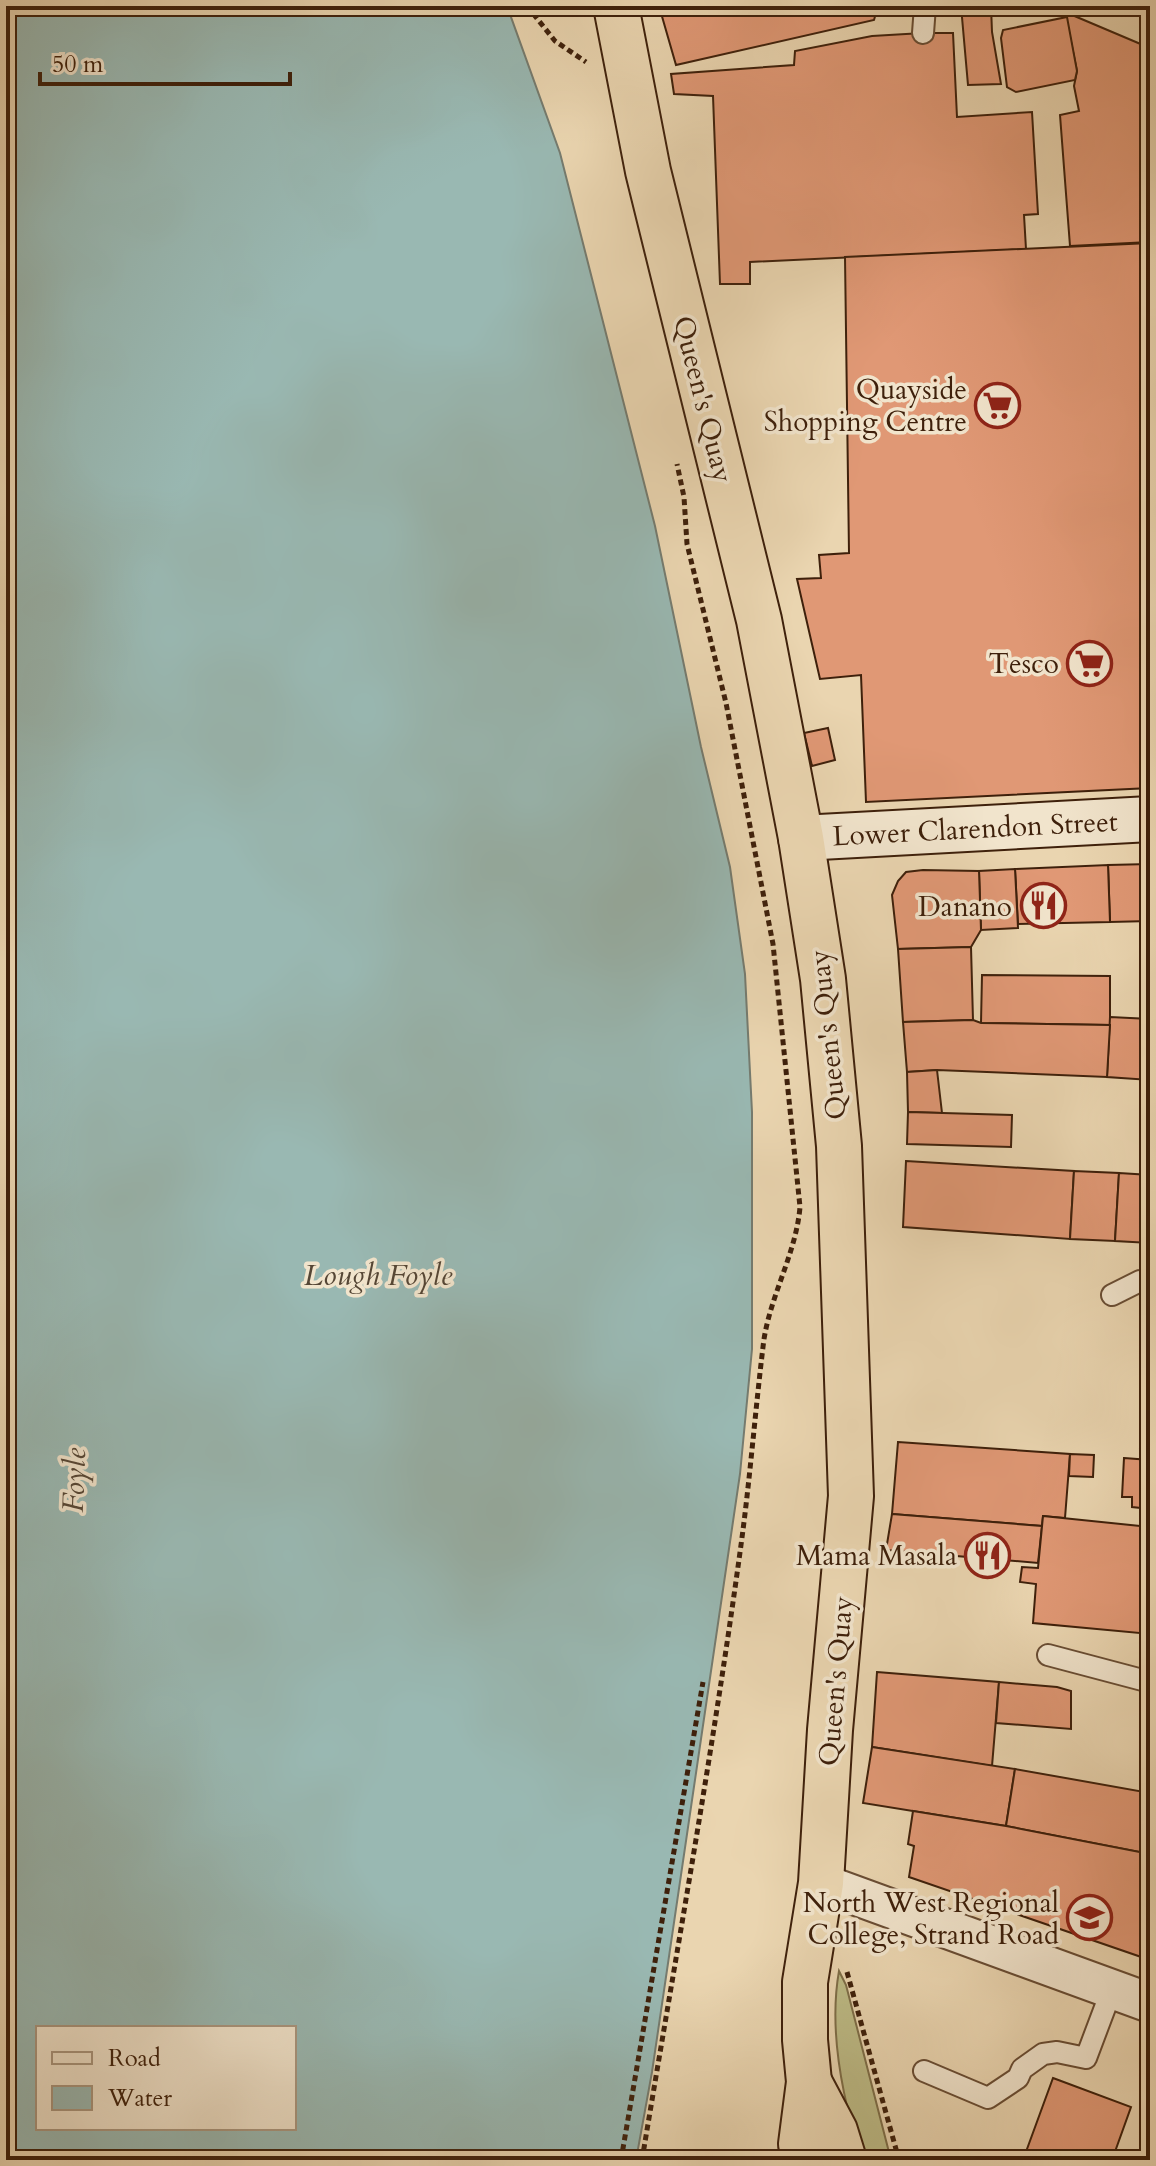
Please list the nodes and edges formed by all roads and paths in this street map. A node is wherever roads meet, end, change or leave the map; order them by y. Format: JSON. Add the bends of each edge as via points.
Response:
{"nodes":[{"id":1,"x":527,"y":6,"type":"edge"},
{"id":2,"x":616,"y":6,"type":"edge"},
{"id":3,"x":925,"y":6,"type":"edge"},
{"id":4,"x":923,"y":33,"type":"dead end"},
{"id":5,"x":590,"y":65,"type":"dead end"},
{"id":6,"x":675,"y":450,"type":"dead end"},
{"id":7,"x":1150,"y":819,"type":"edge"},
{"id":8,"x":801,"y":838,"type":"junction"},
{"id":9,"x":1150,"y":1281,"type":"edge"},
{"id":10,"x":1112,"y":1295,"type":"dead end"},
{"id":11,"x":1048,"y":1655,"type":"dead end"},
{"id":12,"x":703,"y":1682,"type":"dead end"},
{"id":13,"x":1150,"y":1682,"type":"edge"},
{"id":14,"x":821,"y":1883,"type":"junction"},
{"id":15,"x":846,"y":1969,"type":"dead end"},
{"id":16,"x":1112,"y":1989,"type":"junction"},
{"id":17,"x":1150,"y":2003,"type":"edge"},
{"id":18,"x":924,"y":2071,"type":"dead end"},
{"id":19,"x":809,"y":2082,"type":"junction"},
{"id":20,"x":621,"y":2160,"type":"edge"},
{"id":21,"x":642,"y":2160,"type":"edge"},
{"id":22,"x":806,"y":2160,"type":"edge"},
{"id":23,"x":844,"y":2160,"type":"edge"},
{"id":24,"x":899,"y":2160,"type":"edge"}],
"edges":[{"from":1,"to":5,"type":"path","via":[[555,41]]},
{"from":2,"to":8,"type":"highway","name":"Queen's Quay","via":[[648,171],[759,620]]},
{"from":3,"to":4,"type":"lane"},
{"from":6,"to":21,"type":"path","via":[[687,544],[726,703],[773,944],[800,1207],[763,1343],[716,1717]]},
{"from":7,"to":8,"type":"main road","name":"Lower Clarendon Street"},
{"from":8,"to":14,"type":"highway","name":"Queen's Quay","via":[[823,979],[839,1146],[851,1496]]},
{"from":9,"to":10,"type":"lane"},
{"from":11,"to":13,"type":"lane"},
{"from":12,"to":20,"type":"path"},
{"from":14,"to":16,"type":"street"},
{"from":14,"to":19,"type":"highway","name":"Queen's Quay","via":[[805,1982]]},
{"from":15,"to":24,"type":"path"},
{"from":16,"to":17,"type":"street"},
{"from":16,"to":18,"type":"lane","via":[[1086,2058],[1043,2054],[988,2098]]},
{"from":19,"to":22,"type":"highway","name":"Queen's Quay","via":[[801,2144]]},
{"from":19,"to":23,"type":"highway","name":"Queen's Quay"}]}
